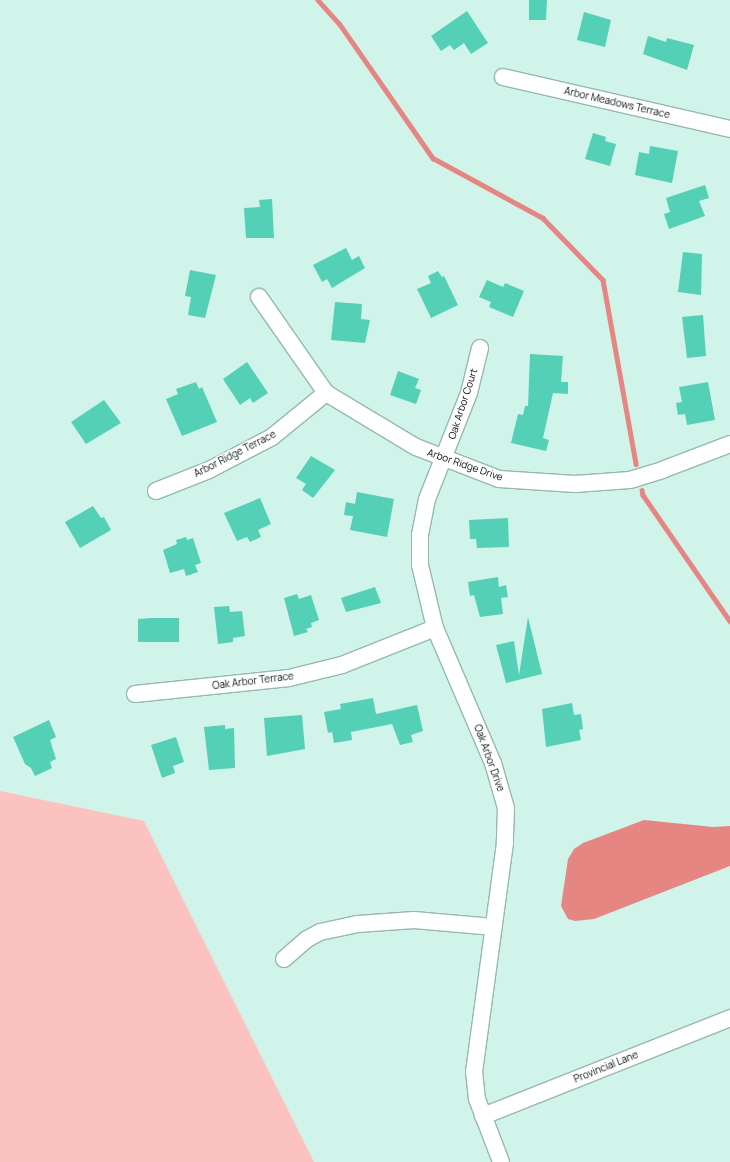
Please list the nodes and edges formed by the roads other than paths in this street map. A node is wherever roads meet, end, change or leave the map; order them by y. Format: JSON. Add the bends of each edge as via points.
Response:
{"nodes":[{"id":1,"x":503,"y":77,"type":"dead end"},
{"id":2,"x":730,"y":129,"type":"edge"},
{"id":3,"x":259,"y":297,"type":"dead end"},
{"id":4,"x":480,"y":348,"type":"dead end"},
{"id":5,"x":326,"y":393,"type":"junction"},
{"id":6,"x":730,"y":444,"type":"edge"},
{"id":7,"x":445,"y":459,"type":"junction"},
{"id":8,"x":156,"y":491,"type":"dead end"},
{"id":9,"x":435,"y":628,"type":"junction"},
{"id":10,"x":135,"y":694,"type":"dead end"},
{"id":11,"x":494,"y":927,"type":"junction"},
{"id":12,"x":284,"y":959,"type":"dead end"},
{"id":13,"x":730,"y":1018,"type":"edge"},
{"id":14,"x":483,"y":1116,"type":"junction"},
{"id":15,"x":501,"y":1162,"type":"edge"}],
"edges":[{"from":1,"to":2,"type":"street","name":"Arbor Meadows Terrace"},
{"from":3,"to":5,"type":"street","name":"Arbor Ridge Drive"},
{"from":4,"to":7,"type":"street","name":"Oak Arbor Court","via":[[469,392]]},
{"from":5,"to":7,"type":"street","name":"Arbor Ridge Drive","via":[[416,447]]},
{"from":5,"to":8,"type":"street","name":"Arbor Ridge Terrace","via":[[272,437],[209,470]]},
{"from":6,"to":7,"type":"street","name":"Arbor Ridge Drive","via":[[630,480],[575,484],[499,478]]},
{"from":7,"to":9,"type":"street","name":"Oak Arbor Drive","via":[[427,499],[420,535],[420,565]]},
{"from":9,"to":10,"type":"street","name":"Oak Arbor Terrace","via":[[342,665],[289,678]]},
{"from":9,"to":11,"type":"street","name":"Oak Arbor Drive","via":[[493,763],[504,801],[505,843]]},
{"from":11,"to":12,"type":"street","via":[[414,920],[358,924],[320,932],[307,939]]},
{"from":11,"to":14,"type":"street","name":"Oak Arbor Drive","via":[[475,1058],[475,1086]]},
{"from":13,"to":14,"type":"street","name":"Provincial Lane"},
{"from":14,"to":15,"type":"street","name":"Oak Arbor Drive"}]}
